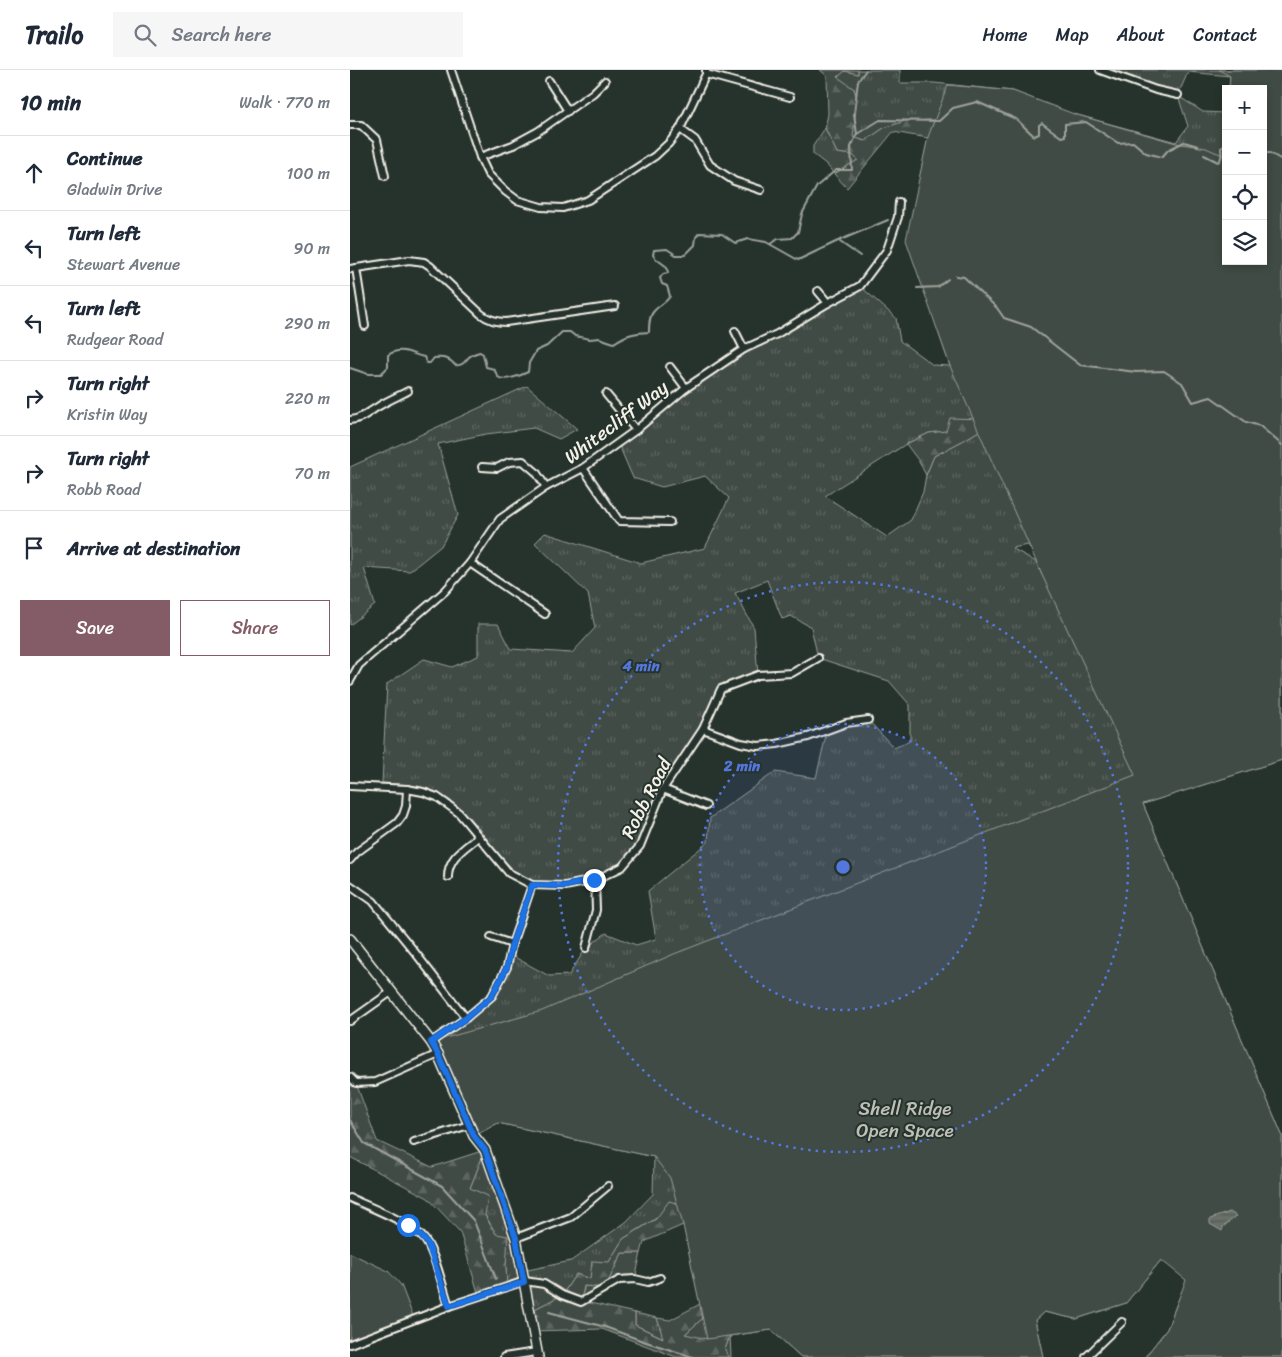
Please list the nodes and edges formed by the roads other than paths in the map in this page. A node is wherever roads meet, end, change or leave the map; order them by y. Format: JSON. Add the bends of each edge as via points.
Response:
{"nodes":[{"id":1,"x":451,"y":70,"type":"edge"},
{"id":2,"x":1100,"y":70,"type":"edge"},
{"id":3,"x":706,"y":72,"type":"edge"},
{"id":4,"x":549,"y":81,"type":"dead end"},
{"id":5,"x":605,"y":81,"type":"dead end"},
{"id":6,"x":1178,"y":95,"type":"dead end"},
{"id":7,"x":790,"y":96,"type":"dead end"},
{"id":8,"x":568,"y":111,"type":"junction"},
{"id":9,"x":350,"y":124,"type":"edge"},
{"id":10,"x":680,"y":129,"type":"junction"},
{"id":11,"x":480,"y":157,"type":"junction"},
{"id":12,"x":385,"y":176,"type":"dead end"},
{"id":13,"x":761,"y":190,"type":"dead end"},
{"id":14,"x":899,"y":202,"type":"dead end"},
{"id":15,"x":353,"y":269,"type":"edge"},
{"id":16,"x":818,"y":291,"type":"dead end"},
{"id":17,"x":828,"y":303,"type":"junction"},
{"id":18,"x":615,"y":306,"type":"dead end"},
{"id":19,"x":365,"y":326,"type":"dead end"},
{"id":20,"x":735,"y":331,"type":"dead end"},
{"id":21,"x":744,"y":349,"type":"junction"},
{"id":22,"x":670,"y":367,"type":"dead end"},
{"id":23,"x":686,"y":388,"type":"junction"},
{"id":24,"x":408,"y":391,"type":"dead end"},
{"id":25,"x":606,"y":394,"type":"dead end"},
{"id":26,"x":350,"y":420,"type":"edge"},
{"id":27,"x":636,"y":430,"type":"junction"},
{"id":28,"x":482,"y":467,"type":"dead end"},
{"id":29,"x":584,"y":468,"type":"junction"},
{"id":30,"x":546,"y":487,"type":"junction"},
{"id":31,"x":670,"y":522,"type":"dead end"},
{"id":32,"x":470,"y":563,"type":"junction"},
{"id":33,"x":545,"y":614,"type":"dead end"},
{"id":34,"x":818,"y":658,"type":"dead end"},
{"id":35,"x":350,"y":681,"type":"edge"},
{"id":36,"x":868,"y":720,"type":"dead end"},
{"id":37,"x":703,"y":729,"type":"junction"},
{"id":38,"x":350,"y":786,"type":"edge"},
{"id":39,"x":407,"y":789,"type":"junction"},
{"id":40,"x":662,"y":789,"type":"junction"},
{"id":41,"x":706,"y":806,"type":"dead end"},
{"id":42,"x":478,"y":837,"type":"junction"},
{"id":43,"x":350,"y":860,"type":"edge"},
{"id":44,"x":448,"y":877,"type":"dead end"},
{"id":45,"x":594,"y":880,"type":"junction"},
{"id":46,"x":350,"y":885,"type":"edge"},
{"id":47,"x":532,"y":885,"type":"junction"},
{"id":48,"x":491,"y":937,"type":"dead end"},
{"id":49,"x":350,"y":939,"type":"edge"},
{"id":50,"x":512,"y":944,"type":"junction"},
{"id":51,"x":586,"y":948,"type":"dead end"},
{"id":52,"x":391,"y":992,"type":"junction"},
{"id":53,"x":466,"y":1018,"type":"junction"},
{"id":54,"x":350,"y":1021,"type":"edge"},
{"id":55,"x":431,"y":1042,"type":"junction"},
{"id":56,"x":438,"y":1054,"type":"junction"},
{"id":57,"x":350,"y":1078,"type":"edge"},
{"id":58,"x":469,"y":1125,"type":"junction"},
{"id":59,"x":414,"y":1142,"type":"dead end"},
{"id":60,"x":608,"y":1186,"type":"dead end"},
{"id":61,"x":350,"y":1198,"type":"edge"},
{"id":62,"x":516,"y":1238,"type":"junction"},
{"id":63,"x":660,"y":1278,"type":"dead end"},
{"id":64,"x":524,"y":1282,"type":"junction"},
{"id":65,"x":449,"y":1306,"type":"junction"},
{"id":66,"x":1122,"y":1322,"type":"dead end"},
{"id":67,"x":350,"y":1344,"type":"edge"},
{"id":68,"x":537,"y":1354,"type":"edge"},
{"id":69,"x":504,"y":1357,"type":"edge"},
{"id":70,"x":1086,"y":1357,"type":"edge"}],
"edges":[{"from":1,"to":11,"type":"street"},
{"from":2,"to":6,"type":"street"},
{"from":3,"to":7,"type":"street"},
{"from":3,"to":10,"type":"street"},
{"from":4,"to":8,"type":"street"},
{"from":5,"to":8,"type":"street"},
{"from":8,"to":11,"type":"street","via":[[513,145]]},
{"from":9,"to":12,"type":"street","via":[[361,125],[377,140]]},
{"from":10,"to":11,"type":"street","via":[[655,156],[588,200],[563,208],[540,207],[517,200],[488,174]]},
{"from":10,"to":13,"type":"street","via":[[695,140],[710,165],[734,181]]},
{"from":14,"to":17,"type":"street","name":"Whitecliff Way","via":[[898,217],[887,250],[860,286]]},
{"from":15,"to":18,"type":"street","via":[[409,260],[424,262],[481,314],[497,322]]},
{"from":15,"to":19,"type":"street"},
{"from":16,"to":17,"type":"street"},
{"from":17,"to":21,"type":"street","name":"Whitecliff Way","via":[[777,334]]},
{"from":20,"to":21,"type":"street"},
{"from":21,"to":23,"type":"street","name":"Whitecliff Way"},
{"from":22,"to":23,"type":"street"},
{"from":23,"to":27,"type":"street","name":"Whitecliff Way"},
{"from":24,"to":26,"type":"street","via":[[360,418]]},
{"from":25,"to":27,"type":"street"},
{"from":27,"to":29,"type":"street","name":"Whitecliff Way"},
{"from":28,"to":30,"type":"street","via":[[497,468],[509,462],[523,461]]},
{"from":29,"to":30,"type":"street","name":"Whitecliff Way"},
{"from":29,"to":31,"type":"street","via":[[618,520]]},
{"from":30,"to":32,"type":"street","name":"Whitecliff Way","via":[[500,519]]},
{"from":32,"to":33,"type":"street"},
{"from":32,"to":35,"type":"street","name":"Whitecliff Way","via":[[444,591],[359,665]]},
{"from":34,"to":37,"type":"street","name":"Robb Road","via":[[792,673],[758,675],[721,689]]},
{"from":36,"to":37,"type":"street","via":[[808,737],[758,746]]},
{"from":37,"to":40,"type":"street","name":"Robb Road"},
{"from":38,"to":39,"type":"street","name":"Robb Road"},
{"from":39,"to":42,"type":"street","name":"Robb Road","via":[[438,797],[459,813]]},
{"from":39,"to":43,"type":"street","via":[[406,806],[397,823]]},
{"from":40,"to":41,"type":"street"},
{"from":40,"to":45,"type":"street","name":"Robb Road","via":[[640,846],[622,867]]},
{"from":42,"to":44,"type":"street","via":[[454,859],[448,869]]},
{"from":42,"to":47,"type":"street","name":"Robb Road","via":[[509,873]]},
{"from":45,"to":47,"type":"street","name":"Robb Road","via":[[565,886]]},
{"from":45,"to":51,"type":"street","via":[[596,910]]},
{"from":46,"to":53,"type":"street","via":[[373,901]]},
{"from":47,"to":50,"type":"street"},
{"from":48,"to":50,"type":"street"},
{"from":49,"to":52,"type":"street"},
{"from":50,"to":53,"type":"street","via":[[507,967],[492,996]]},
{"from":52,"to":54,"type":"street"},
{"from":52,"to":55,"type":"street"},
{"from":53,"to":55,"type":"street"},
{"from":55,"to":56,"type":"street"},
{"from":56,"to":57,"type":"street","via":[[375,1082],[356,1083]]},
{"from":56,"to":58,"type":"street"},
{"from":58,"to":59,"type":"street"},
{"from":58,"to":62,"type":"street","via":[[485,1150]]},
{"from":60,"to":62,"type":"street","via":[[571,1217]]},
{"from":61,"to":65,"type":"street","via":[[408,1225],[425,1239]]},
{"from":62,"to":64,"type":"street"},
{"from":63,"to":64,"type":"street","via":[[648,1282],[620,1280],[581,1302],[544,1284]]},
{"from":64,"to":65,"type":"street"},
{"from":64,"to":68,"type":"street"},
{"from":65,"to":67,"type":"street"},
{"from":66,"to":70,"type":"street"},
{"from":68,"to":69,"type":"street"}]}
